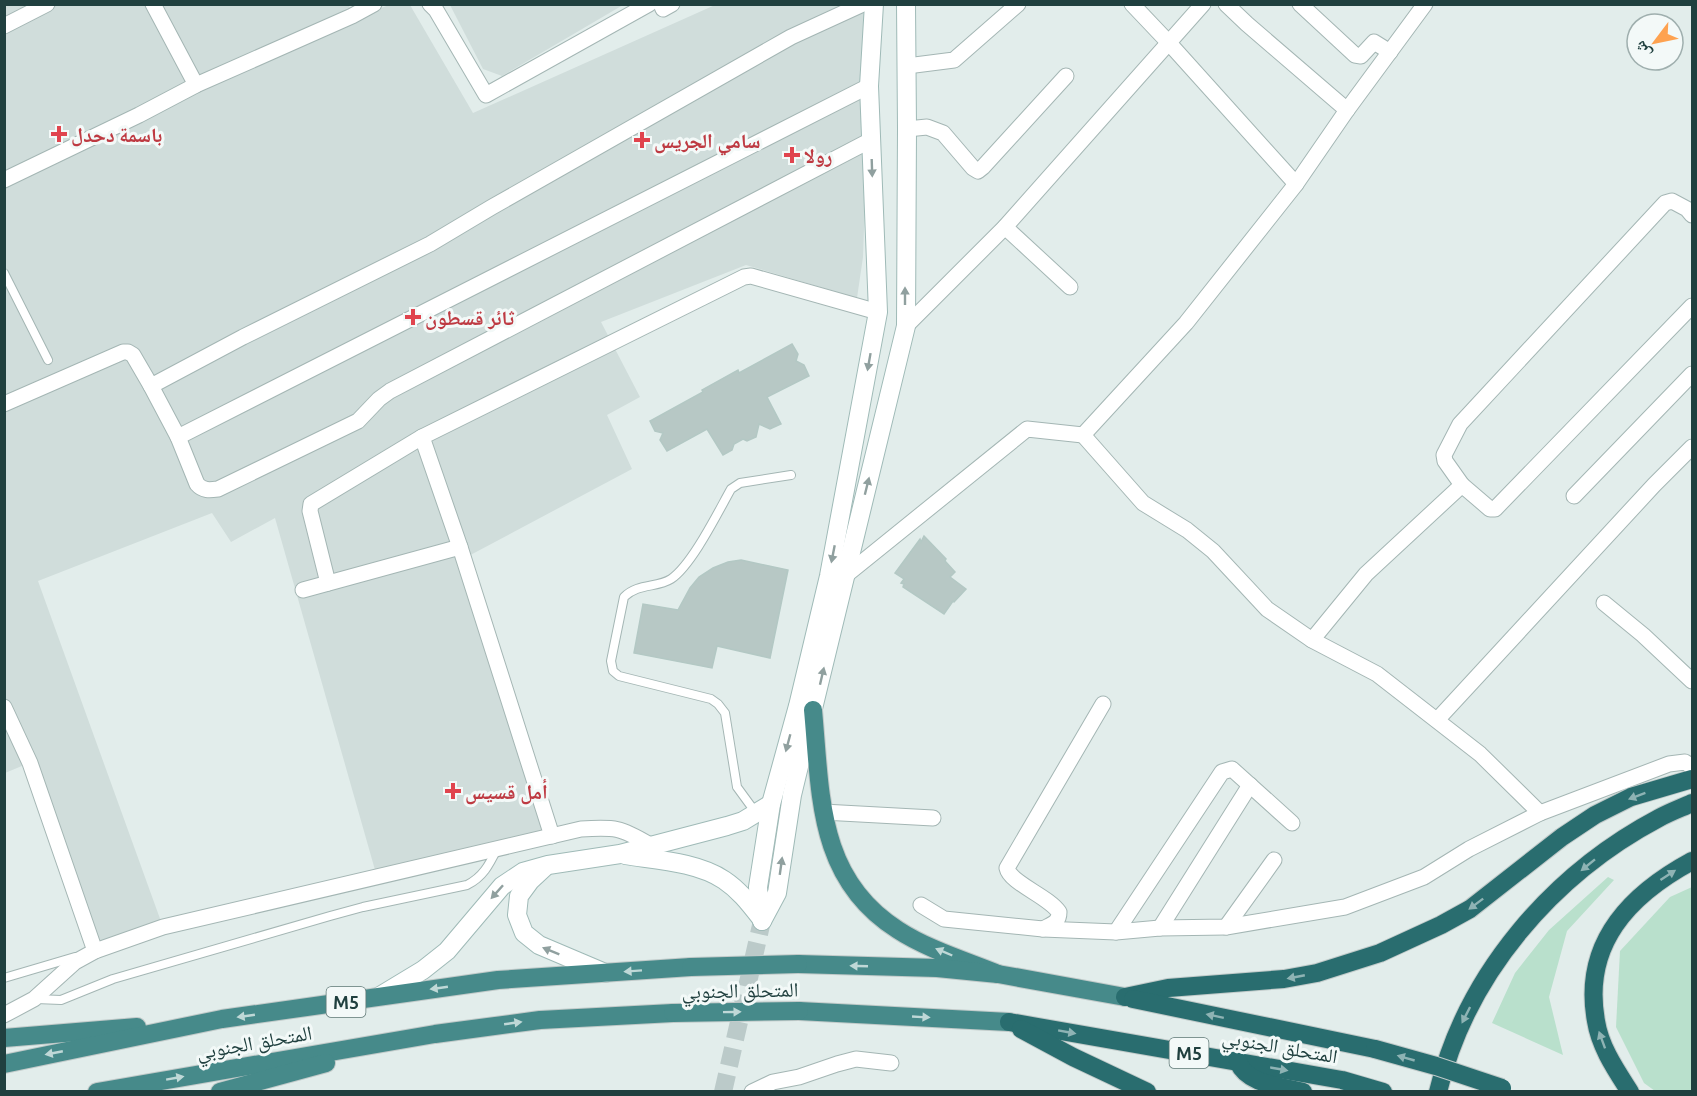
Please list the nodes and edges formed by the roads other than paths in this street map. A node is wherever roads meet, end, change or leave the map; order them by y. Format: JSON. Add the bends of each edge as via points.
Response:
{"nodes":[{"id":1,"x":47,"y":4,"type":"edge"},
{"id":2,"x":153,"y":4,"type":"edge"},
{"id":3,"x":374,"y":4,"type":"edge"},
{"id":4,"x":430,"y":4,"type":"edge"},
{"id":5,"x":649,"y":4,"type":"edge"},
{"id":6,"x":660,"y":4,"type":"edge"},
{"id":7,"x":672,"y":4,"type":"edge"},
{"id":8,"x":863,"y":4,"type":"edge"},
{"id":9,"x":874,"y":4,"type":"edge"},
{"id":10,"x":906,"y":4,"type":"edge"},
{"id":11,"x":1132,"y":4,"type":"edge"},
{"id":12,"x":1203,"y":4,"type":"edge"},
{"id":13,"x":1226,"y":4,"type":"edge"},
{"id":14,"x":1300,"y":4,"type":"edge"},
{"id":15,"x":1425,"y":4,"type":"edge"},
{"id":16,"x":1011,"y":7,"type":"edge"},
{"id":17,"x":4,"y":26,"type":"edge"},
{"id":18,"x":1169,"y":43,"type":"junction"},
{"id":19,"x":1390,"y":52,"type":"junction"},
{"id":20,"x":907,"y":66,"type":"junction"},
{"id":21,"x":1066,"y":76,"type":"dead end"},
{"id":22,"x":196,"y":85,"type":"junction"},
{"id":23,"x":869,"y":86,"type":"junction"},
{"id":24,"x":1347,"y":110,"type":"junction"},
{"id":25,"x":907,"y":129,"type":"junction"},
{"id":26,"x":871,"y":140,"type":"junction"},
{"id":27,"x":4,"y":180,"type":"edge"},
{"id":28,"x":1296,"y":184,"type":"junction"},
{"id":29,"x":1692,"y":215,"type":"edge"},
{"id":30,"x":1005,"y":227,"type":"junction"},
{"id":31,"x":876,"y":258,"type":"junction"},
{"id":32,"x":905,"y":262,"type":"junction"},
{"id":33,"x":4,"y":273,"type":"edge"},
{"id":34,"x":1070,"y":287,"type":"dead end"},
{"id":35,"x":1692,"y":306,"type":"edge"},
{"id":36,"x":878,"y":312,"type":"junction"},
{"id":37,"x":906,"y":326,"type":"junction"},
{"id":38,"x":48,"y":360,"type":"dead end"},
{"id":39,"x":1692,"y":374,"type":"edge"},
{"id":40,"x":151,"y":386,"type":"junction"},
{"id":41,"x":4,"y":404,"type":"edge"},
{"id":42,"x":1083,"y":435,"type":"junction"},
{"id":43,"x":178,"y":437,"type":"junction"},
{"id":44,"x":422,"y":437,"type":"junction"},
{"id":45,"x":1692,"y":447,"type":"edge"},
{"id":46,"x":790,"y":476,"type":"dead end"},
{"id":47,"x":1462,"y":485,"type":"junction"},
{"id":48,"x":1574,"y":496,"type":"dead end"},
{"id":49,"x":459,"y":547,"type":"junction"},
{"id":50,"x":845,"y":576,"type":"junction"},
{"id":51,"x":328,"y":584,"type":"junction"},
{"id":52,"x":303,"y":590,"type":"dead end"},
{"id":53,"x":1604,"y":603,"type":"dead end"},
{"id":54,"x":1312,"y":640,"type":"junction"},
{"id":55,"x":1692,"y":681,"type":"edge"},
{"id":56,"x":1103,"y":704,"type":"dead end"},
{"id":57,"x":4,"y":707,"type":"edge"},
{"id":58,"x":813,"y":711,"type":"junction"},
{"id":59,"x":1437,"y":720,"type":"junction"},
{"id":60,"x":1691,"y":767,"type":"edge"},
{"id":61,"x":1250,"y":785,"type":"junction"},
{"id":62,"x":1692,"y":803,"type":"edge"},
{"id":63,"x":764,"y":809,"type":"junction"},
{"id":64,"x":823,"y":812,"type":"junction"},
{"id":65,"x":1540,"y":813,"type":"junction"},
{"id":66,"x":933,"y":818,"type":"dead end"},
{"id":67,"x":1292,"y":823,"type":"dead end"},
{"id":68,"x":552,"y":836,"type":"junction"},
{"id":69,"x":650,"y":845,"type":"junction"},
{"id":70,"x":497,"y":848,"type":"junction"},
{"id":71,"x":620,"y":854,"type":"junction"},
{"id":72,"x":1274,"y":860,"type":"dead end"},
{"id":73,"x":1692,"y":861,"type":"edge"},
{"id":74,"x":548,"y":865,"type":"junction"},
{"id":75,"x":921,"y":905,"type":"dead end"},
{"id":76,"x":762,"y":921,"type":"junction"},
{"id":77,"x":1226,"y":927,"type":"junction"},
{"id":78,"x":1043,"y":928,"type":"junction"},
{"id":79,"x":1160,"y":928,"type":"junction"},
{"id":80,"x":1116,"y":932,"type":"junction"},
{"id":81,"x":95,"y":951,"type":"junction"},
{"id":82,"x":606,"y":973,"type":"junction"},
{"id":83,"x":998,"y":974,"type":"junction"},
{"id":84,"x":4,"y":978,"type":"edge"},
{"id":85,"x":378,"y":997,"type":"junction"},
{"id":86,"x":1125,"y":997,"type":"junction"},
{"id":87,"x":34,"y":999,"type":"junction"},
{"id":88,"x":4,"y":1015,"type":"edge"},
{"id":89,"x":222,"y":1019,"type":"junction"},
{"id":90,"x":1009,"y":1022,"type":"junction"},
{"id":91,"x":4,"y":1029,"type":"edge"},
{"id":92,"x":58,"y":1033,"type":"junction"},
{"id":93,"x":435,"y":1034,"type":"junction"},
{"id":94,"x":4,"y":1038,"type":"edge"},
{"id":95,"x":1238,"y":1062,"type":"junction"},
{"id":96,"x":891,"y":1063,"type":"dead end"},
{"id":97,"x":4,"y":1064,"type":"edge"},
{"id":98,"x":1376,"y":1089,"type":"edge"},
{"id":99,"x":1507,"y":1090,"type":"edge"},
{"id":100,"x":97,"y":1092,"type":"edge"},
{"id":101,"x":220,"y":1092,"type":"edge"},
{"id":102,"x":752,"y":1092,"type":"edge"},
{"id":103,"x":1147,"y":1092,"type":"edge"},
{"id":104,"x":1303,"y":1092,"type":"edge"},
{"id":105,"x":1438,"y":1092,"type":"edge"},
{"id":106,"x":1630,"y":1092,"type":"edge"}],
"edges":[{"from":1,"to":17,"type":"street"},
{"from":2,"to":22,"type":"street"},
{"from":3,"to":22,"type":"street"},
{"from":4,"to":5,"type":"street","via":[[486,95]]},
{"from":6,"to":7,"type":"street","via":[[663,9]]},
{"from":8,"to":40,"type":"street","via":[[791,37],[430,244]]},
{"from":9,"to":23,"type":"main road"},
{"from":10,"to":20,"type":"main road"},
{"from":11,"to":18,"type":"street"},
{"from":12,"to":18,"type":"street"},
{"from":13,"to":24,"type":"street"},
{"from":14,"to":19,"type":"street","via":[[1355,55],[1361,56],[1374,42]]},
{"from":15,"to":19,"type":"street"},
{"from":16,"to":20,"type":"street","via":[[954,60]]},
{"from":18,"to":28,"type":"street"},
{"from":18,"to":30,"type":"street"},
{"from":19,"to":24,"type":"street"},
{"from":20,"to":25,"type":"main road"},
{"from":21,"to":25,"type":"street","via":[[978,171],[943,133],[927,127]]},
{"from":22,"to":27,"type":"street"},
{"from":23,"to":26,"type":"main road"},
{"from":23,"to":43,"type":"street"},
{"from":24,"to":28,"type":"street"},
{"from":25,"to":32,"type":"main road"},
{"from":26,"to":31,"type":"main road","one_way":true},
{"from":26,"to":43,"type":"street","via":[[390,392],[358,421],[218,489],[200,488]]},
{"from":28,"to":42,"type":"street","via":[[1186,323]]},
{"from":29,"to":47,"type":"street","via":[[1672,201],[1665,203],[1460,424],[1444,455]]},
{"from":30,"to":34,"type":"street"},
{"from":30,"to":37,"type":"street"},
{"from":31,"to":32,"type":"main road"},
{"from":31,"to":36,"type":"main road"},
{"from":37,"to":32,"type":"main road","one_way":true},
{"from":33,"to":38,"type":"lane"},
{"from":35,"to":47,"type":"street","via":[[1495,509]]},
{"from":36,"to":44,"type":"street","via":[[744,277]]},
{"from":36,"to":63,"type":"main road","one_way":true,"via":[[829,576],[798,706]]},
{"from":50,"to":37,"type":"main road","one_way":true},
{"from":39,"to":48,"type":"street"},
{"from":40,"to":41,"type":"street","via":[[133,355],[125,351]]},
{"from":40,"to":43,"type":"street"},
{"from":42,"to":50,"type":"street","via":[[1027,429]]},
{"from":42,"to":54,"type":"street","via":[[1143,503],[1213,551],[1267,609]]},
{"from":44,"to":49,"type":"street"},
{"from":44,"to":51,"type":"street","via":[[310,504]]},
{"from":45,"to":59,"type":"street"},
{"from":46,"to":63,"type":"lane","via":[[740,483],[731,489],[678,574],[668,581],[636,588],[624,597],[611,661],[618,676],[718,704],[725,713],[737,787]]},
{"from":47,"to":54,"type":"street","via":[[1366,574]]},
{"from":49,"to":51,"type":"street"},
{"from":49,"to":68,"type":"street"},
{"from":58,"to":50,"type":"main road","one_way":true},
{"from":51,"to":52,"type":"street"},
{"from":53,"to":55,"type":"street"},
{"from":54,"to":59,"type":"street","via":[[1377,674]]},
{"from":56,"to":78,"type":"street","via":[[1007,868],[1009,875],[1059,912],[1056,923]]},
{"from":57,"to":81,"type":"street","via":[[30,763]]},
{"from":58,"to":64,"type":"highway"},
{"from":76,"to":58,"type":"main road","one_way":true,"via":[[777,893],[789,812]]},
{"from":59,"to":65,"type":"street","via":[[1480,754]]},
{"from":60,"to":65,"type":"street","via":[[1669,764]]},
{"from":60,"to":86,"type":"highway","one_way":true,"via":[[1595,815],[1470,909],[1380,953],[1284,979],[1168,988]]},
{"from":61,"to":67,"type":"street"},
{"from":61,"to":79,"type":"street"},
{"from":61,"to":80,"type":"street","via":[[1232,769],[1222,772]]},
{"from":62,"to":105,"type":"highway","one_way":true,"via":[[1624,839],[1591,862],[1530,919],[1480,987],[1450,1051]]},
{"from":63,"to":69,"type":"main road","via":[[743,821]]},
{"from":63,"to":76,"type":"main road","via":[[758,887]]},
{"from":64,"to":66,"type":"street"},
{"from":83,"to":64,"type":"highway","one_way":true,"via":[[912,939],[882,918],[847,878],[831,846]]},
{"from":65,"to":77,"type":"street","via":[[1469,849],[1424,878],[1345,907]]},
{"from":68,"to":69,"type":"street","via":[[581,828],[616,828]]},
{"from":68,"to":70,"type":"street"},
{"from":69,"to":71,"type":"main road"},
{"from":70,"to":81,"type":"street","via":[[163,927]]},
{"from":70,"to":87,"type":"lane","via":[[488,868],[467,885],[341,913],[113,979],[61,1000]]},
{"from":71,"to":74,"type":"main road"},
{"from":71,"to":76,"type":"main road","via":[[711,872],[736,890]]},
{"from":72,"to":77,"type":"street"},
{"from":106,"to":73,"type":"highway","one_way":true,"via":[[1604,1048],[1596,1023],[1594,974],[1601,952],[1624,912],[1657,882]]},
{"from":82,"to":74,"type":"main road","name":"المتحلق الجنوبي","one_way":true,"via":[[539,945],[524,933],[517,915],[519,896]]},
{"from":74,"to":85,"type":"main road","name":"المتحلق الجنوبي","one_way":true,"via":[[523,872],[502,886],[447,951]]},
{"from":75,"to":78,"type":"street","via":[[944,919]]},
{"from":77,"to":79,"type":"street"},
{"from":78,"to":80,"type":"street"},
{"from":79,"to":80,"type":"street"},
{"from":81,"to":84,"type":"lane"},
{"from":81,"to":87,"type":"street","via":[[65,969]]},
{"from":83,"to":82,"type":"highway","name":"المتحلق الجنوبي","number":"M5","one_way":true,"bridge":true,"via":[[798,964]]},
{"from":82,"to":85,"type":"highway","name":"المتحلق الجنوبي","number":"M5","one_way":true,"via":[[498,980]]},
{"from":83,"to":86,"type":"highway","name":"المتحلق الجنوبي","number":"M5"},
{"from":85,"to":89,"type":"highway","name":"المتحلق الجنوبي","number":"M5","one_way":true},
{"from":99,"to":86,"type":"highway","name":"المتحلق الجنوبي","number":"M5","one_way":true,"bridge":true,"via":[[1375,1049]]},
{"from":87,"to":88,"type":"street"},
{"from":89,"to":92,"type":"highway"},
{"from":89,"to":97,"type":"highway","name":"المتحلق الجنوبي","number":"M5","one_way":true},
{"from":93,"to":90,"type":"highway","name":"المتحلق الجنوبي","number":"M5","one_way":true,"bridge":true,"via":[[540,1020],[673,1013],[799,1011]]},
{"from":90,"to":95,"type":"highway","name":"المتحلق الجنوبي","number":"M5","one_way":true},
{"from":90,"to":103,"type":"highway"},
{"from":91,"to":92,"type":"highway"},
{"from":92,"to":94,"type":"highway"},
{"from":100,"to":93,"type":"highway","name":"المتحلق الجنوبي","number":"M5","one_way":true},
{"from":93,"to":101,"type":"highway"},
{"from":95,"to":98,"type":"highway","name":"المتحلق الجنوبي","number":"M5","one_way":true},
{"from":95,"to":104,"type":"highway","via":[[1254,1080]]},
{"from":96,"to":102,"type":"street","via":[[856,1059],[773,1082]]}]}
